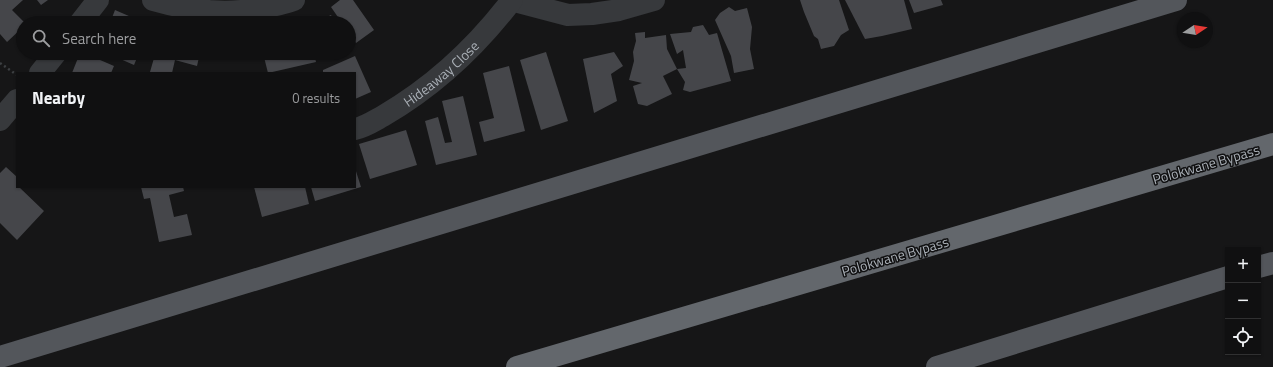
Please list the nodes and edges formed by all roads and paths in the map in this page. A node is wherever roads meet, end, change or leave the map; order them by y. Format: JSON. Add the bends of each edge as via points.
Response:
{"nodes":[{"id":1,"x":98,"y":0,"type":"edge"},
{"id":2,"x":153,"y":0,"type":"edge"},
{"id":3,"x":294,"y":0,"type":"edge"},
{"id":4,"x":512,"y":0,"type":"edge"},
{"id":5,"x":654,"y":0,"type":"edge"},
{"id":6,"x":1176,"y":0,"type":"edge"},
{"id":7,"x":85,"y":16,"type":"edge"},
{"id":8,"x":50,"y":60,"type":"edge"},
{"id":9,"x":0,"y":63,"type":"edge"},
{"id":10,"x":41,"y":72,"type":"edge"},
{"id":11,"x":16,"y":74,"type":"edge"},
{"id":12,"x":16,"y":101,"type":"edge"},
{"id":13,"x":0,"y":120,"type":"edge"},
{"id":14,"x":356,"y":129,"type":"edge"},
{"id":15,"x":1273,"y":144,"type":"edge"},
{"id":16,"x":1273,"y":263,"type":"edge"},
{"id":17,"x":1261,"y":266,"type":"edge"},
{"id":18,"x":1225,"y":278,"type":"edge"},
{"id":19,"x":0,"y":357,"type":"edge"},
{"id":20,"x":517,"y":367,"type":"edge"},
{"id":21,"x":937,"y":367,"type":"edge"}],
"edges":[{"from":1,"to":7,"type":"street"},
{"from":2,"to":3,"type":"street","via":[[186,9],[219,12],[253,10]]},
{"from":4,"to":5,"type":"street","via":[[568,15],[619,10]]},
{"from":4,"to":14,"type":"street","name":"Hideaway Close","via":[[470,48],[435,80],[395,109]]},
{"from":6,"to":19,"type":"main road"},
{"from":8,"to":10,"type":"street"},
{"from":9,"to":11,"type":"path"},
{"from":12,"to":13,"type":"street"},
{"from":15,"to":20,"type":"highway","name":"Polokwane Bypass"},
{"from":16,"to":17,"type":"main road"},
{"from":18,"to":21,"type":"main road"}]}
